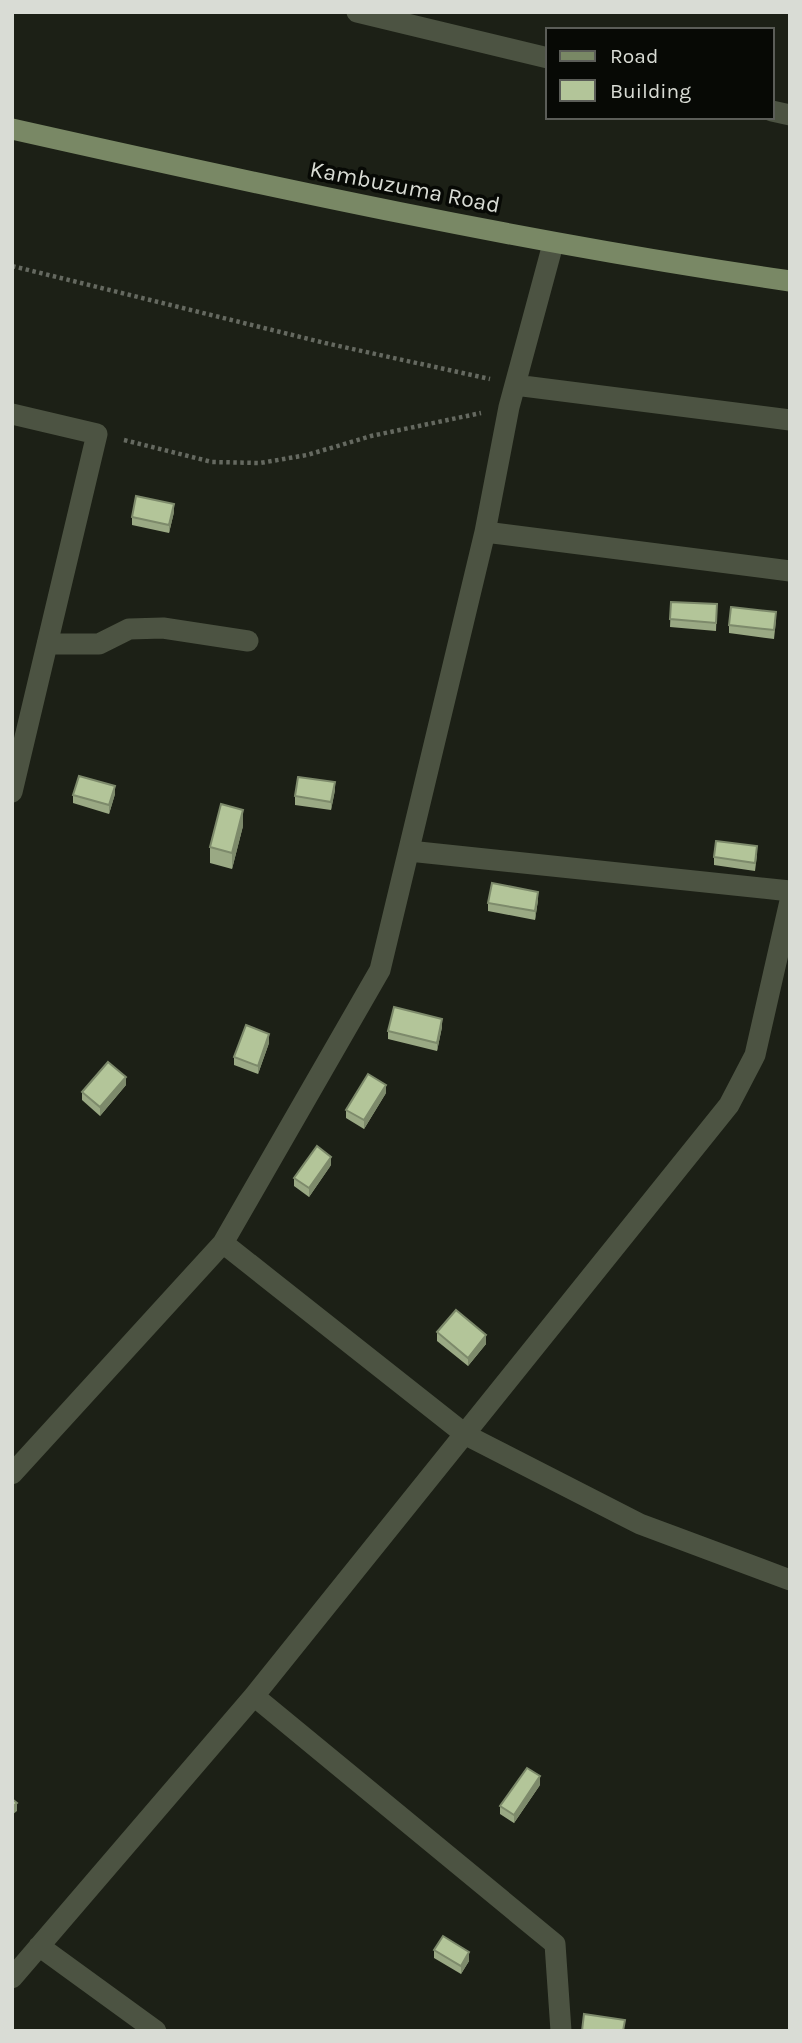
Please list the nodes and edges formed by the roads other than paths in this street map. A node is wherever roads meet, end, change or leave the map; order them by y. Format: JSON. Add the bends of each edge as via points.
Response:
{"nodes":[{"id":1,"x":357,"y":12,"type":"edge"},
{"id":2,"x":546,"y":58,"type":"edge"},
{"id":3,"x":12,"y":130,"type":"edge"},
{"id":4,"x":553,"y":244,"type":"junction"},
{"id":5,"x":790,"y":281,"type":"edge"},
{"id":6,"x":515,"y":385,"type":"junction"},
{"id":7,"x":12,"y":414,"type":"edge"},
{"id":8,"x":790,"y":420,"type":"edge"},
{"id":9,"x":485,"y":532,"type":"junction"},
{"id":10,"x":790,"y":571,"type":"edge"},
{"id":11,"x":248,"y":640,"type":"dead end"},
{"id":12,"x":47,"y":644,"type":"junction"},
{"id":13,"x":12,"y":792,"type":"edge"},
{"id":14,"x":409,"y":851,"type":"junction"},
{"id":15,"x":790,"y":891,"type":"edge"},
{"id":16,"x":790,"y":901,"type":"edge"},
{"id":17,"x":223,"y":1242,"type":"junction"},
{"id":18,"x":466,"y":1435,"type":"junction"},
{"id":19,"x":12,"y":1474,"type":"edge"},
{"id":20,"x":790,"y":1580,"type":"edge"},
{"id":21,"x":254,"y":1696,"type":"junction"},
{"id":22,"x":39,"y":1946,"type":"junction"},
{"id":23,"x":12,"y":1978,"type":"edge"},
{"id":24,"x":156,"y":2031,"type":"edge"},
{"id":25,"x":561,"y":2031,"type":"edge"}],
"edges":[{"from":1,"to":2,"type":"street"},
{"from":3,"to":4,"type":"main road","name":"Kambuzuma Road"},
{"from":4,"to":5,"type":"main road","name":"Kambuzuma Road"},
{"from":4,"to":6,"type":"street"},
{"from":6,"to":8,"type":"street"},
{"from":6,"to":9,"type":"street"},
{"from":7,"to":12,"type":"street","via":[[97,434]]},
{"from":9,"to":10,"type":"street"},
{"from":9,"to":14,"type":"street"},
{"from":11,"to":12,"type":"street","via":[[163,628],[128,629],[99,644]]},
{"from":12,"to":13,"type":"street"},
{"from":14,"to":15,"type":"street"},
{"from":14,"to":17,"type":"street","via":[[380,970]]},
{"from":16,"to":18,"type":"street","via":[[755,1055],[741,1087]]},
{"from":17,"to":18,"type":"street"},
{"from":17,"to":19,"type":"street"},
{"from":18,"to":20,"type":"street","via":[[640,1524]]},
{"from":18,"to":21,"type":"street"},
{"from":21,"to":22,"type":"street"},
{"from":21,"to":25,"type":"street","via":[[555,1944]]},
{"from":22,"to":23,"type":"street"},
{"from":22,"to":24,"type":"street"}]}
